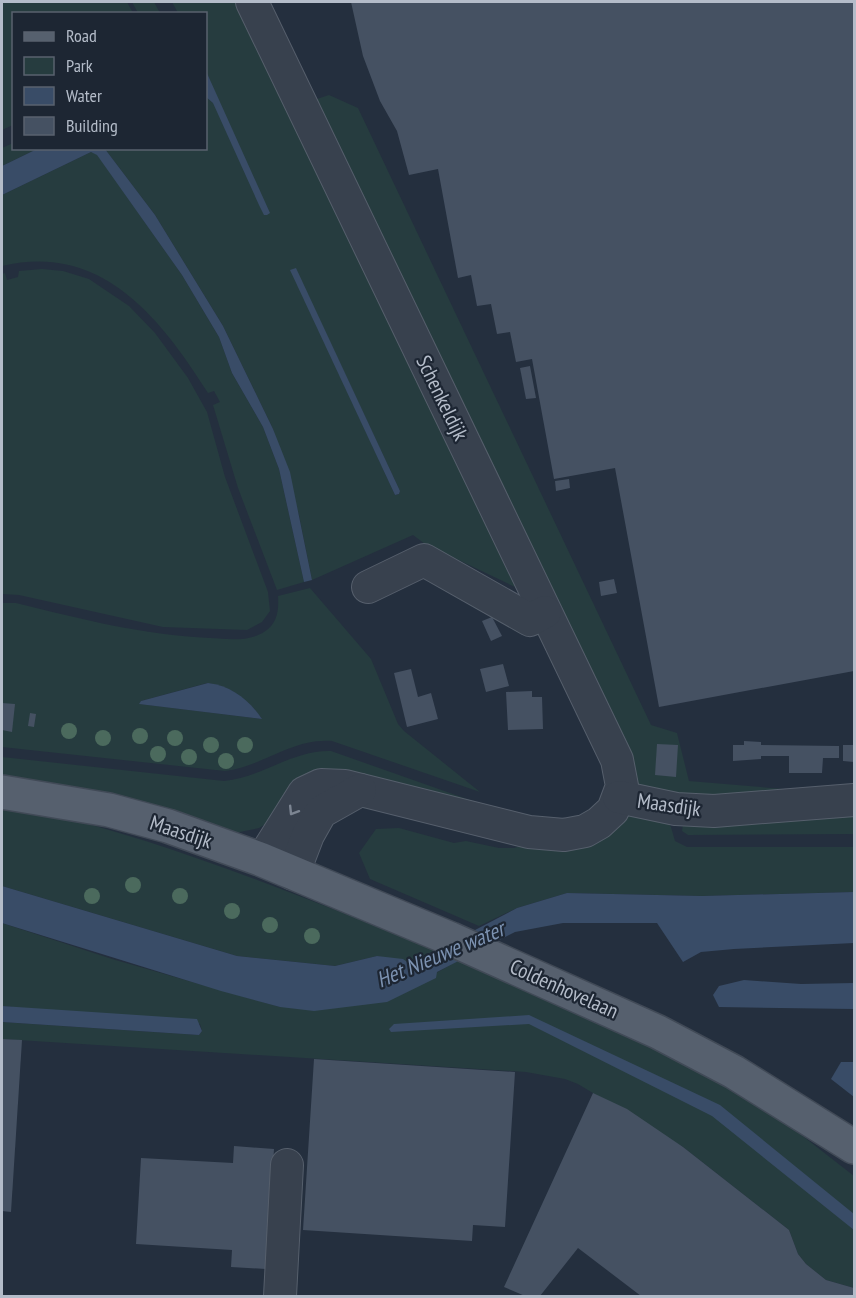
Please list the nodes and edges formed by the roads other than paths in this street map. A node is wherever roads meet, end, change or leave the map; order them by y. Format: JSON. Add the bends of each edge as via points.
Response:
{"nodes":[{"id":1,"x":252,"y":2,"type":"edge"},
{"id":2,"x":368,"y":587,"type":"dead end"},
{"id":3,"x":545,"y":612,"type":"junction"},
{"id":4,"x":360,"y":790,"type":"junction"},
{"id":5,"x":2,"y":792,"type":"edge"},
{"id":6,"x":619,"y":797,"type":"junction"},
{"id":7,"x":855,"y":801,"type":"edge"},
{"id":8,"x":260,"y":859,"type":"junction"},
{"id":9,"x":293,"y":874,"type":"junction"},
{"id":10,"x":855,"y":1147,"type":"edge"},
{"id":11,"x":287,"y":1165,"type":"dead end"},
{"id":12,"x":280,"y":1296,"type":"edge"}],
"edges":[{"from":1,"to":3,"type":"street","name":"Schenkeldijk"},
{"from":2,"to":3,"type":"street","via":[[424,560],[530,620]]},
{"from":3,"to":6,"type":"street","name":"Schenkeldijk","via":[[617,760],[622,786]]},
{"from":4,"to":6,"type":"street","name":"Maasdijk","via":[[529,832],[564,835],[585,831],[599,823],[613,810]]},
{"from":4,"to":8,"type":"street","name":"Maasdijk","one_way":true,"via":[[321,785],[304,793]]},
{"from":4,"to":9,"type":"street","via":[[321,812]]},
{"from":5,"to":8,"type":"main road","name":"Maasdijk","via":[[109,810]]},
{"from":6,"to":7,"type":"street","name":"Maasdijk","via":[[676,809],[714,811]]},
{"from":8,"to":9,"type":"main road","name":"Coldenhovelaan"},
{"from":9,"to":10,"type":"main road","name":"Coldenhovelaan","via":[[466,945],[668,1037],[734,1072]]},
{"from":11,"to":12,"type":"street"}]}
